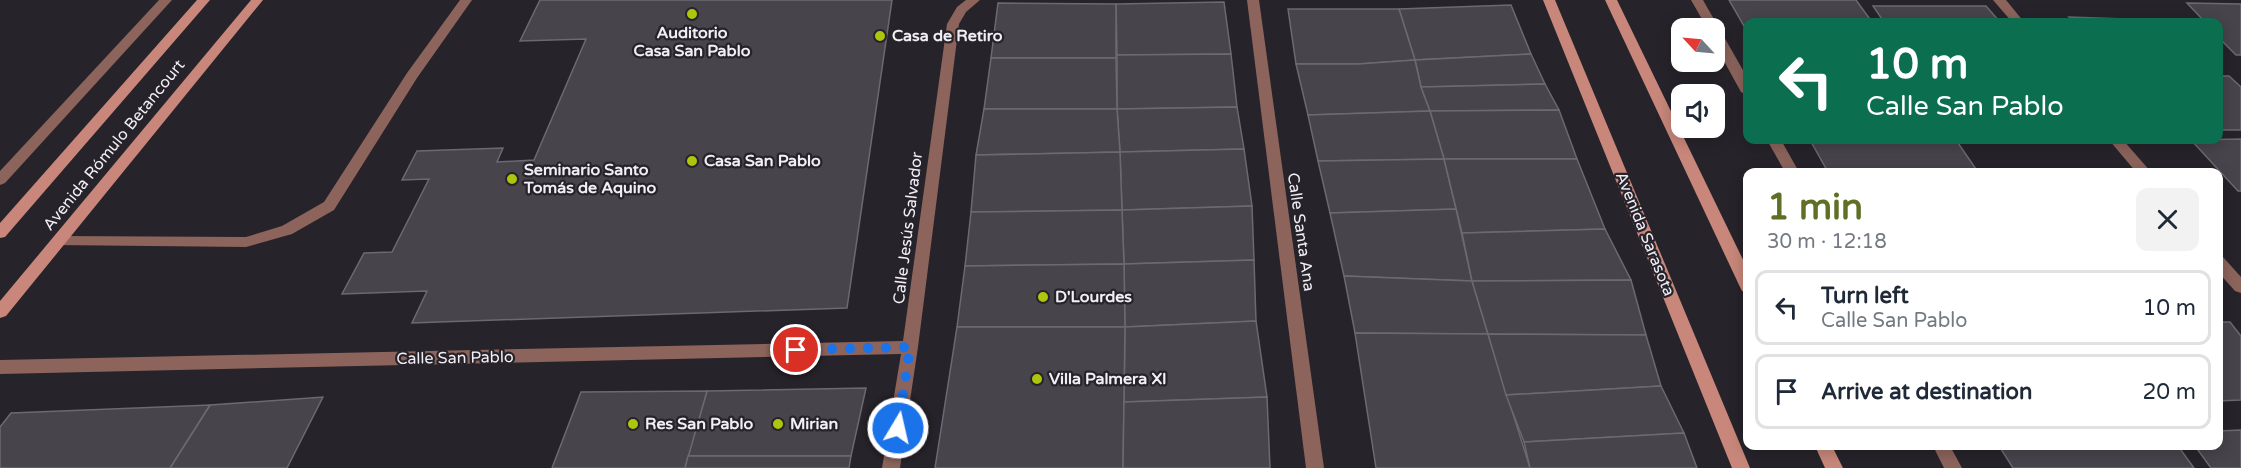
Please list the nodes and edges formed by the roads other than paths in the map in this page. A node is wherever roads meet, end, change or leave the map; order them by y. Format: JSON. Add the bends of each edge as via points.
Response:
{"nodes":[{"id":1,"x":166,"y":0,"type":"edge"},
{"id":2,"x":204,"y":0,"type":"edge"},
{"id":3,"x":257,"y":0,"type":"edge"},
{"id":4,"x":466,"y":0,"type":"edge"},
{"id":5,"x":974,"y":0,"type":"edge"},
{"id":6,"x":1253,"y":0,"type":"edge"},
{"id":7,"x":1549,"y":0,"type":"edge"},
{"id":8,"x":1611,"y":0,"type":"edge"},
{"id":9,"x":1698,"y":0,"type":"edge"},
{"id":10,"x":1999,"y":0,"type":"edge"},
{"id":11,"x":1708,"y":18,"type":"edge"},
{"id":12,"x":2015,"y":18,"type":"edge"},
{"id":13,"x":1725,"y":50,"type":"edge"},
{"id":14,"x":1743,"y":83,"type":"edge"},
{"id":15,"x":1776,"y":144,"type":"edge"},
{"id":16,"x":2120,"y":144,"type":"edge"},
{"id":17,"x":1790,"y":168,"type":"edge"},
{"id":18,"x":2140,"y":168,"type":"edge"},
{"id":19,"x":0,"y":180,"type":"edge"},
{"id":20,"x":0,"y":233,"type":"edge"},
{"id":21,"x":59,"y":240,"type":"junction"},
{"id":22,"x":2223,"y":267,"type":"edge"},
{"id":23,"x":1743,"y":277,"type":"edge"},
{"id":24,"x":2241,"y":287,"type":"edge"},
{"id":25,"x":0,"y":312,"type":"edge"},
{"id":26,"x":910,"y":347,"type":"junction"},
{"id":27,"x":0,"y":368,"type":"edge"},
{"id":28,"x":1825,"y":450,"type":"edge"},
{"id":29,"x":1943,"y":450,"type":"edge"},
{"id":30,"x":891,"y":468,"type":"edge"},
{"id":31,"x":1315,"y":468,"type":"edge"},
{"id":32,"x":1741,"y":468,"type":"edge"},
{"id":33,"x":1834,"y":468,"type":"edge"},
{"id":34,"x":1953,"y":468,"type":"edge"}],
"edges":[{"from":1,"to":19,"type":"street"},
{"from":2,"to":20,"type":"main road","name":"Avenida Rómulo Betancourt"},
{"from":3,"to":21,"type":"main road","name":"Avenida Rómulo Betancourt"},
{"from":4,"to":21,"type":"street","via":[[329,206],[287,230],[246,242]]},
{"from":5,"to":26,"type":"street","name":"Calle Jesús Salvador","via":[[961,10],[953,24]]},
{"from":6,"to":31,"type":"street","name":"Calle Santa Ana"},
{"from":7,"to":32,"type":"main road","name":"Avenida Sarasota"},
{"from":8,"to":23,"type":"main road"},
{"from":9,"to":11,"type":"street"},
{"from":10,"to":12,"type":"street"},
{"from":13,"to":14,"type":"street"},
{"from":15,"to":17,"type":"street"},
{"from":16,"to":18,"type":"street"},
{"from":21,"to":25,"type":"main road","name":"Avenida Rómulo Betancourt"},
{"from":22,"to":24,"type":"street"},
{"from":26,"to":27,"type":"street","name":"Calle San Pablo"},
{"from":26,"to":30,"type":"street","name":"Calle Jesús Salvador"},
{"from":28,"to":33,"type":"main road"},
{"from":29,"to":34,"type":"street"}]}
